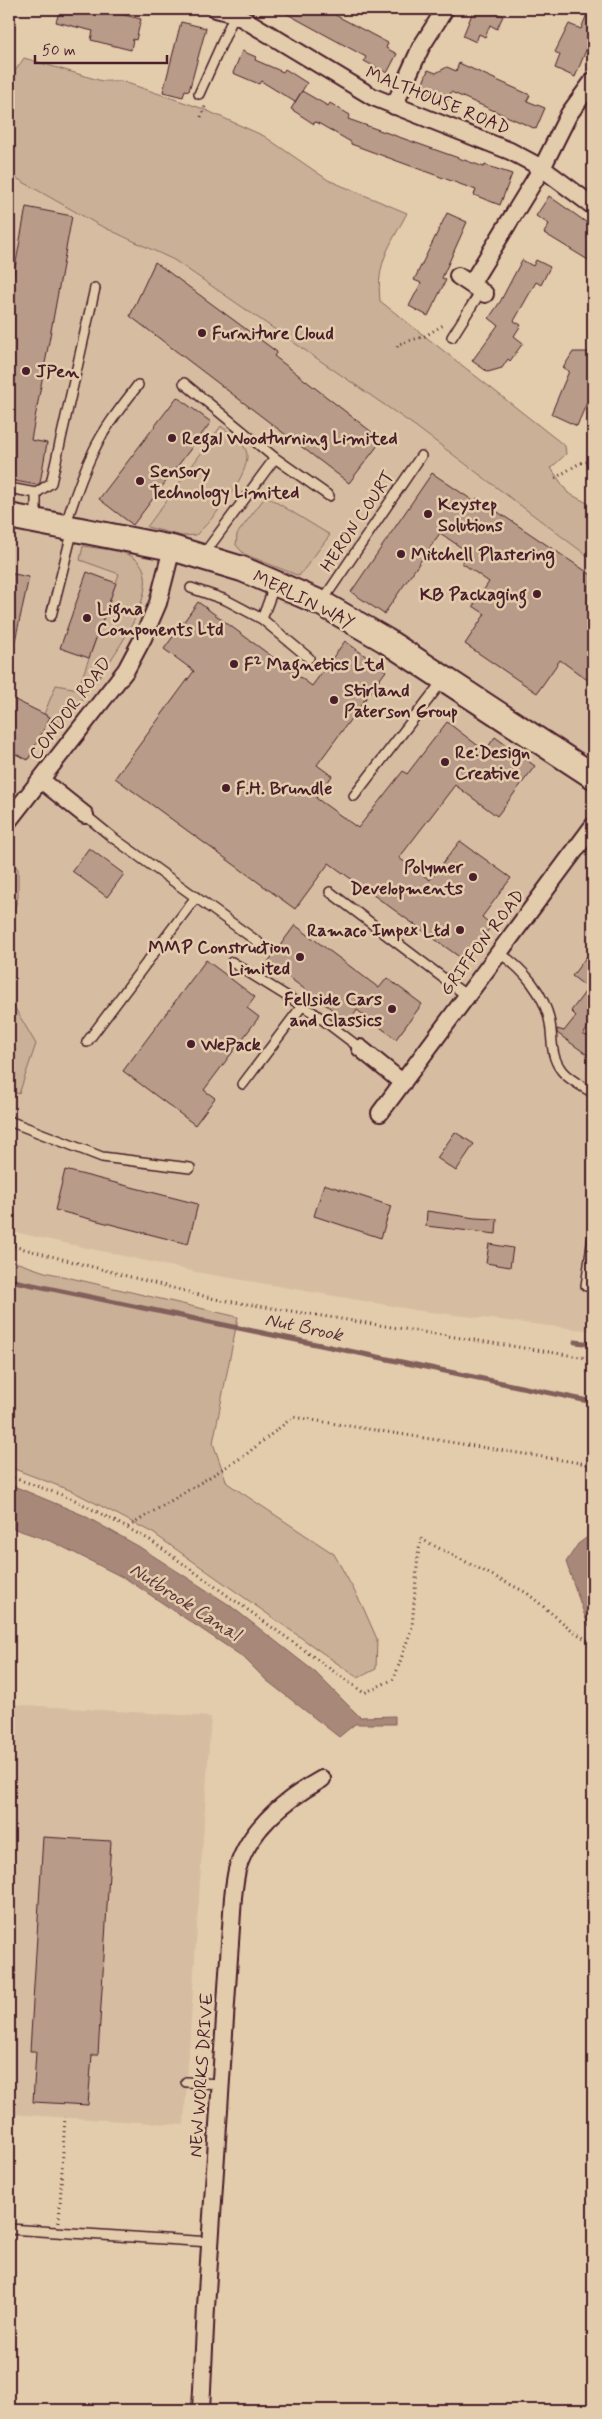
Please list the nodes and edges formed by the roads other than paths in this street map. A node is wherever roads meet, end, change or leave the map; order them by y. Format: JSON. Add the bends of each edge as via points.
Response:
{"nodes":[{"id":1,"x":216,"y":9,"type":"edge"},
{"id":2,"x":445,"y":9,"type":"edge"},
{"id":3,"x":236,"y":11,"type":"edge"},
{"id":4,"x":593,"y":81,"type":"edge"},
{"id":5,"x":199,"y":94,"type":"dead end"},
{"id":6,"x":394,"y":106,"type":"junction"},
{"id":7,"x":542,"y":168,"type":"junction"},
{"id":8,"x":593,"y":206,"type":"edge"},
{"id":9,"x":474,"y":286,"type":"joint"},
{"id":10,"x":96,"y":288,"type":"dead end"},
{"id":11,"x":452,"y":337,"type":"dead end"},
{"id":12,"x":184,"y":383,"type":"dead end"},
{"id":13,"x":138,"y":385,"type":"dead end"},
{"id":14,"x":420,"y":456,"type":"dead end"},
{"id":15,"x":275,"y":458,"type":"junction"},
{"id":16,"x":9,"y":488,"type":"edge"},
{"id":17,"x":36,"y":493,"type":"junction"},
{"id":18,"x":330,"y":496,"type":"dead end"},
{"id":19,"x":9,"y":516,"type":"edge"},
{"id":20,"x":36,"y":521,"type":"junction"},
{"id":21,"x":69,"y":528,"type":"junction"},
{"id":22,"x":172,"y":548,"type":"junction"},
{"id":23,"x":202,"y":557,"type":"junction"},
{"id":24,"x":276,"y":584,"type":"junction"},
{"id":25,"x":191,"y":588,"type":"dead end"},
{"id":26,"x":320,"y":603,"type":"junction"},
{"id":27,"x":51,"y":616,"type":"dead end"},
{"id":28,"x":262,"y":619,"type":"junction"},
{"id":29,"x":309,"y":658,"type":"dead end"},
{"id":30,"x":444,"y":679,"type":"junction"},
{"id":31,"x":593,"y":776,"type":"edge"},
{"id":32,"x":41,"y":780,"type":"junction"},
{"id":33,"x":354,"y":796,"type":"dead end"},
{"id":34,"x":85,"y":815,"type":"joint"},
{"id":35,"x":9,"y":820,"type":"edge"},
{"id":36,"x":593,"y":826,"type":"edge"},
{"id":37,"x":330,"y":892,"type":"dead end"},
{"id":38,"x":196,"y":897,"type":"junction"},
{"id":39,"x":258,"y":942,"type":"dead end"},
{"id":40,"x":499,"y":953,"type":"junction"},
{"id":41,"x":232,"y":962,"type":"dead end"},
{"id":42,"x":467,"y":996,"type":"junction"},
{"id":43,"x":302,"y":1006,"type":"junction"},
{"id":44,"x":87,"y":1042,"type":"dead end"},
{"id":45,"x":360,"y":1048,"type":"joint"},
{"id":46,"x":403,"y":1083,"type":"junction"},
{"id":47,"x":243,"y":1084,"type":"dead end"},
{"id":48,"x":593,"y":1093,"type":"edge"},
{"id":49,"x":380,"y":1113,"type":"dead end"},
{"id":50,"x":9,"y":1121,"type":"edge"},
{"id":51,"x":190,"y":1168,"type":"dead end"},
{"id":52,"x":593,"y":1237,"type":"edge"},
{"id":53,"x":586,"y":1286,"type":"dead end"},
{"id":54,"x":322,"y":1779,"type":"dead end"},
{"id":55,"x":186,"y":2082,"type":"dead end"},
{"id":56,"x":220,"y":2084,"type":"junction"},
{"id":57,"x":9,"y":2229,"type":"edge"},
{"id":58,"x":210,"y":2242,"type":"junction"},
{"id":59,"x":201,"y":2410,"type":"edge"}],
"edges":[{"from":1,"to":3,"type":"street","name":"MALTHOUSE ROAD"},
{"from":2,"to":6,"type":"street","via":[[421,47]]},
{"from":3,"to":5,"type":"lane"},
{"from":3,"to":6,"type":"street","name":"MALTHOUSE ROAD","via":[[357,89]]},
{"from":4,"to":7,"type":"street","via":[[569,114]]},
{"from":6,"to":7,"type":"street","name":"MALTHOUSE ROAD","via":[[476,137]]},
{"from":7,"to":8,"type":"street","name":"MALTHOUSE ROAD"},
{"from":7,"to":9,"type":"street"},
{"from":9,"to":11,"type":"lane"},
{"from":10,"to":17,"type":"lane","via":[[51,483]]},
{"from":12,"to":15,"type":"lane"},
{"from":13,"to":21,"type":"lane","via":[[94,449],[76,492]]},
{"from":14,"to":26,"type":"lane","name":"HERON COURT"},
{"from":15,"to":18,"type":"lane"},
{"from":15,"to":23,"type":"lane"},
{"from":16,"to":17,"type":"lane"},
{"from":17,"to":20,"type":"lane"},
{"from":19,"to":20,"type":"street","name":"MERLIN WAY"},
{"from":20,"to":21,"type":"street","name":"MERLIN WAY"},
{"from":21,"to":22,"type":"street","name":"MERLIN WAY"},
{"from":21,"to":27,"type":"lane"},
{"from":22,"to":23,"type":"street","name":"MERLIN WAY"},
{"from":22,"to":32,"type":"street","name":"CONDOR ROAD","via":[[158,602],[126,670]]},
{"from":23,"to":24,"type":"street","name":"MERLIN WAY"},
{"from":24,"to":26,"type":"street","name":"MERLIN WAY"},
{"from":24,"to":28,"type":"lane"},
{"from":25,"to":28,"type":"lane","via":[[226,600]]},
{"from":26,"to":30,"type":"street","name":"MERLIN WAY"},
{"from":28,"to":29,"type":"lane"},
{"from":30,"to":31,"type":"street","name":"MERLIN WAY"},
{"from":30,"to":33,"type":"lane"},
{"from":32,"to":34,"type":"street","name":"CONDOR ROAD"},
{"from":32,"to":35,"type":"street","name":"CONDOR ROAD"},
{"from":34,"to":38,"type":"lane"},
{"from":36,"to":40,"type":"street","name":"GRIFFON ROAD"},
{"from":37,"to":42,"type":"lane"},
{"from":38,"to":39,"type":"lane"},
{"from":38,"to":44,"type":"lane"},
{"from":40,"to":42,"type":"street","name":"GRIFFON ROAD"},
{"from":40,"to":48,"type":"lane","via":[[512,961],[542,997],[550,1023],[552,1053],[562,1072]]},
{"from":41,"to":43,"type":"lane"},
{"from":42,"to":46,"type":"street","name":"GRIFFON ROAD"},
{"from":43,"to":45,"type":"lane"},
{"from":43,"to":47,"type":"lane"},
{"from":45,"to":46,"type":"street"},
{"from":46,"to":49,"type":"street","name":"GRIFFON ROAD"},
{"from":50,"to":51,"type":"lane","via":[[102,1157]]},
{"from":52,"to":53,"type":"lane"},
{"from":54,"to":56,"type":"street","name":"NEW WORKS DRIVE","via":[[296,1795],[263,1825],[237,1870]]},
{"from":55,"to":56,"type":"lane"},
{"from":56,"to":58,"type":"street","name":"NEW WORKS DRIVE"},
{"from":57,"to":58,"type":"lane"},
{"from":58,"to":59,"type":"street","name":"NEW WORKS DRIVE"}]}
